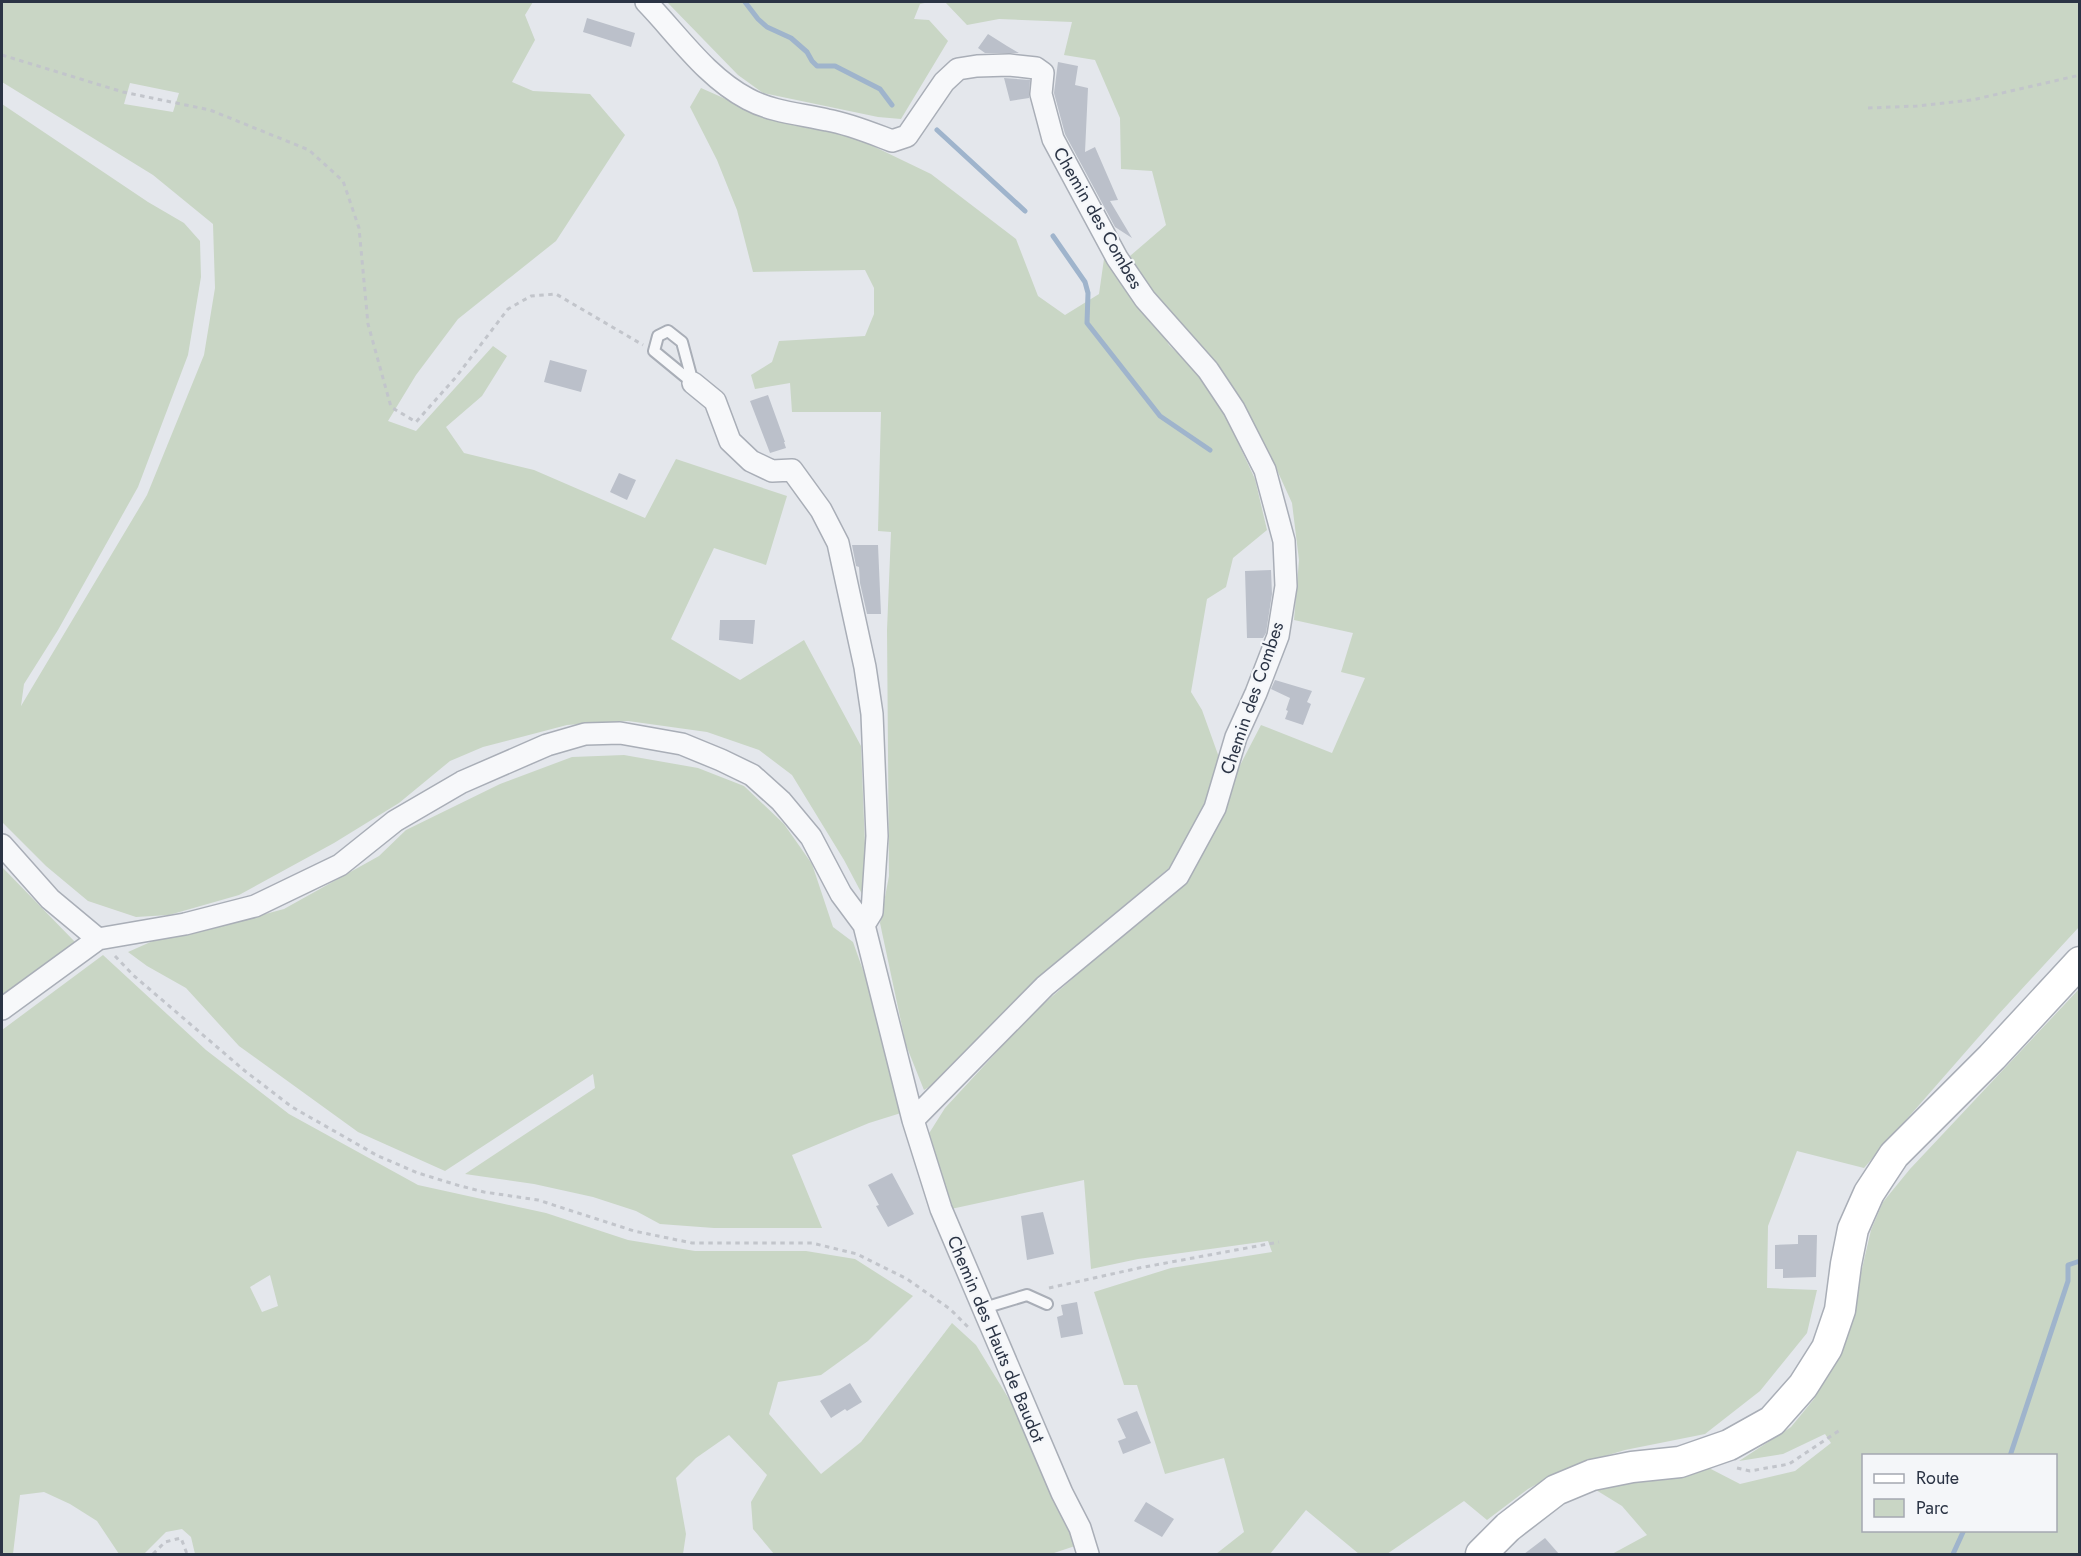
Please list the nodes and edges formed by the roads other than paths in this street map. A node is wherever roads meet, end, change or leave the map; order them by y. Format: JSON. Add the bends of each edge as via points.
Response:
{"nodes":[{"id":1,"x":646,"y":2,"type":"edge"},
{"id":2,"x":693,"y":383,"type":"junction"},
{"id":3,"x":2,"y":845,"type":"edge"},
{"id":4,"x":864,"y":925,"type":"junction"},
{"id":5,"x":98,"y":939,"type":"junction"},
{"id":6,"x":2079,"y":962,"type":"edge"},
{"id":7,"x":2,"y":1009,"type":"edge"},
{"id":8,"x":913,"y":1120,"type":"junction"},
{"id":9,"x":1047,"y":1304,"type":"dead end"},
{"id":10,"x":984,"y":1308,"type":"junction"},
{"id":11,"x":1088,"y":1554,"type":"edge"},
{"id":12,"x":1481,"y":1554,"type":"edge"}],
"edges":[{"from":1,"to":8,"type":"street","name":"Chemin des Combes","via":[[717,78],[748,99],[792,114],[862,129],[892,141],[907,136],[944,82],[958,69],[1009,65],[1044,73],[1041,94],[1053,139],[1117,258],[1145,299],[1208,370],[1234,409],[1265,470],[1284,541],[1286,586],[1278,636],[1236,737],[1215,808],[1178,876],[1045,986]]},
{"from":2,"to":2,"type":"lane","via":[[654,351],[658,336],[668,331],[682,342]]},
{"from":2,"to":4,"type":"street","via":[[715,401],[730,441],[751,461],[772,471],[792,470],[821,510],[838,543],[872,714],[877,836],[872,912]]},
{"from":3,"to":5,"type":"street","via":[[50,899]]},
{"from":4,"to":5,"type":"street","via":[[841,894],[811,837],[781,801],[752,775],[682,744],[620,734],[585,734],[548,745],[462,782],[395,821],[340,865],[255,906],[185,924]]},
{"from":4,"to":8,"type":"street","name":"Chemin des Hauts de Baudot"},
{"from":5,"to":7,"type":"street"},
{"from":6,"to":12,"type":"street","via":[[1894,1155],[1869,1192],[1853,1229],[1840,1310],[1827,1347],[1803,1386],[1772,1421],[1729,1445],[1680,1462],[1592,1475],[1556,1490],[1508,1527]]},
{"from":8,"to":10,"type":"street","name":"Chemin des Hauts de Baudot","via":[[941,1209]]},
{"from":9,"to":10,"type":"lane","via":[[1027,1295]]},
{"from":10,"to":11,"type":"street","name":"Chemin des Hauts de Baudot"}]}
